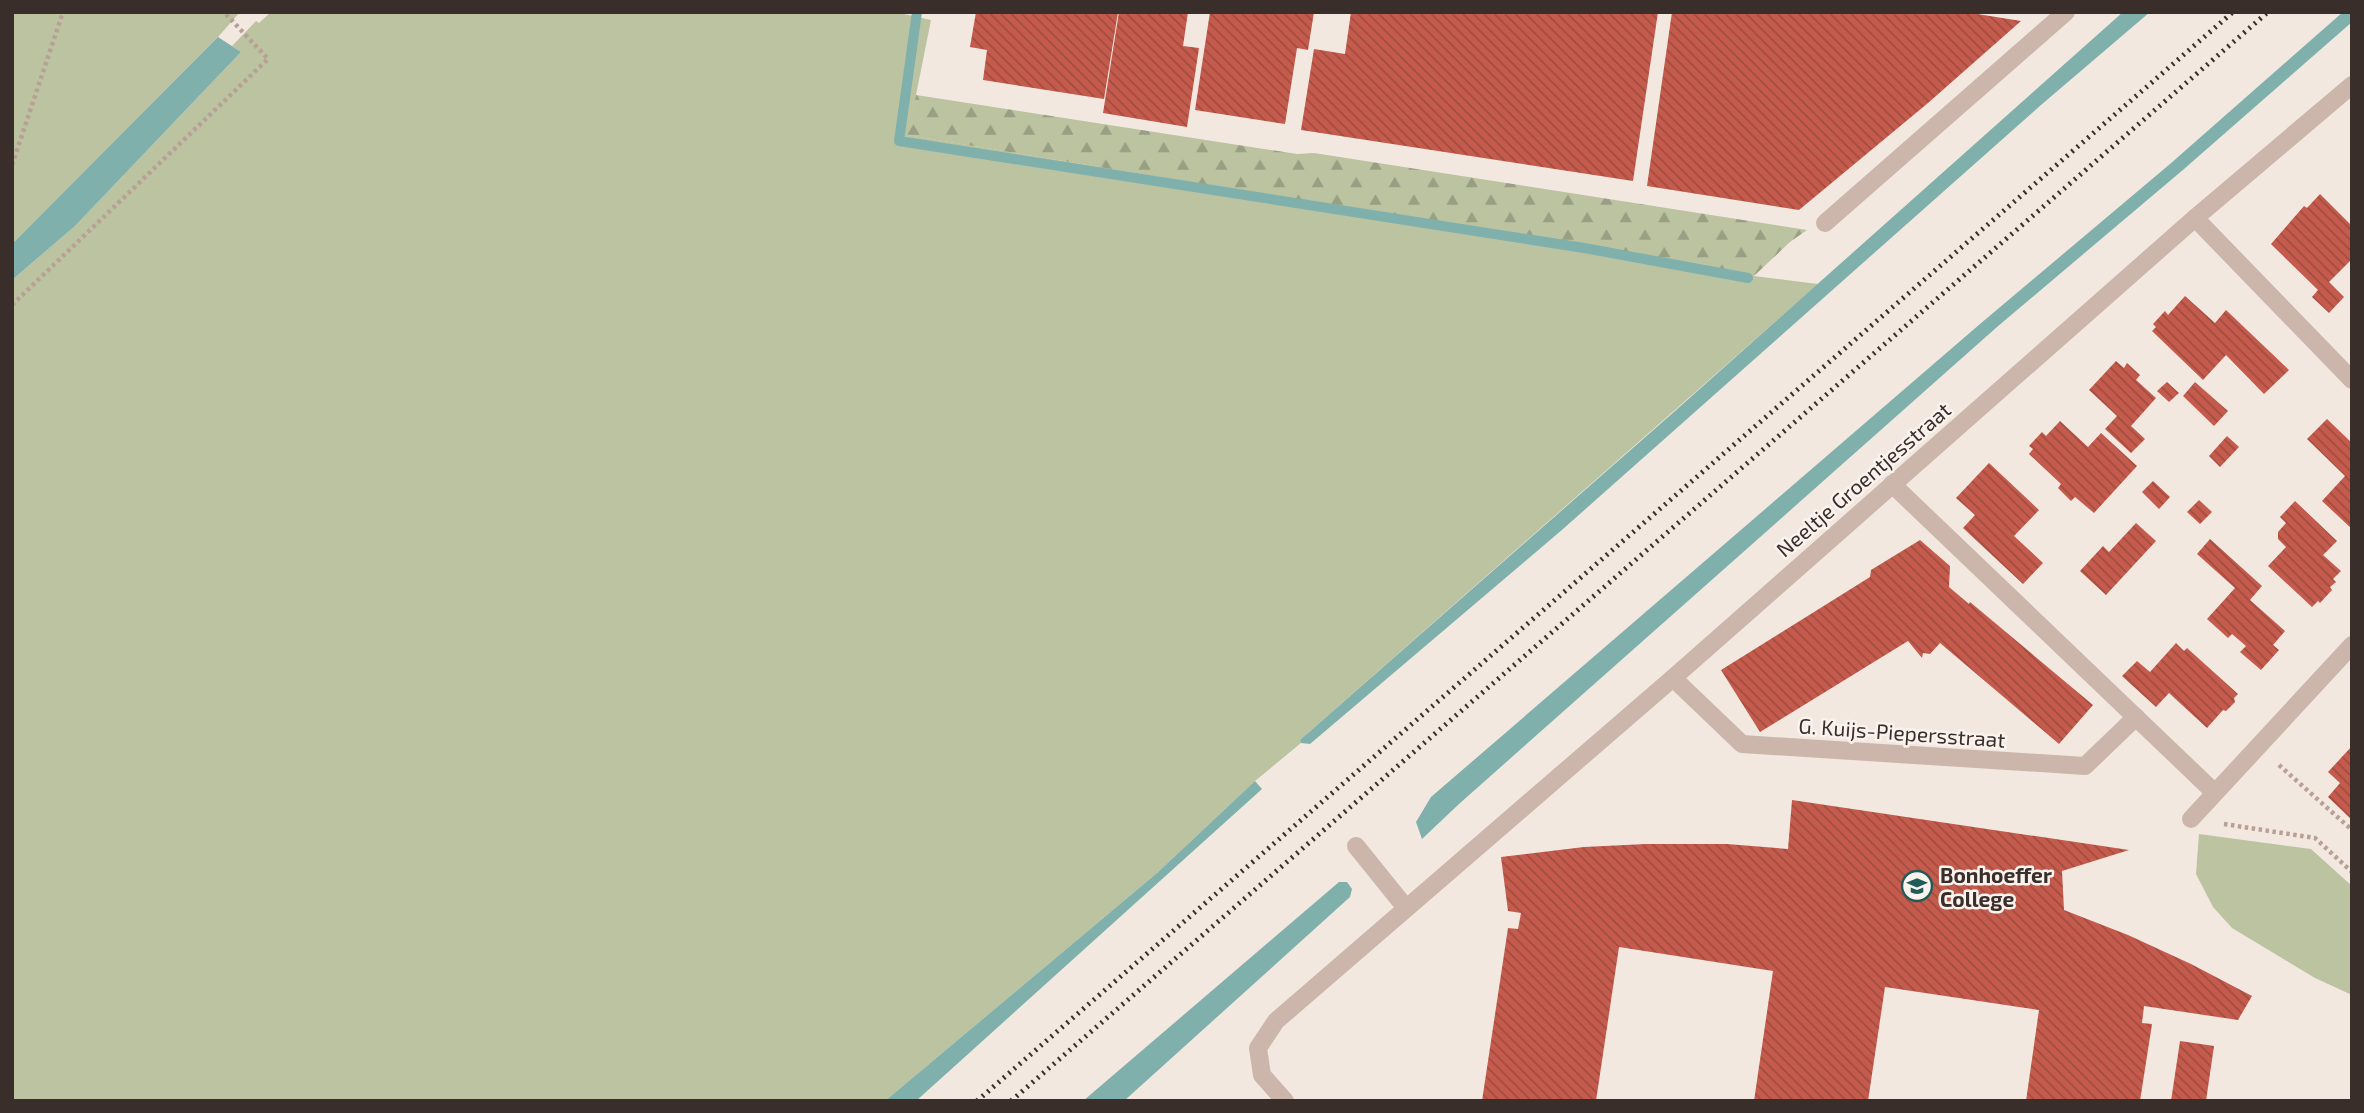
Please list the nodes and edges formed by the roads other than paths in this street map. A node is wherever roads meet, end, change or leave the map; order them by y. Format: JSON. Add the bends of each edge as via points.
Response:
{"nodes":[{"id":1,"x":2066,"y":12,"type":"edge"},
{"id":2,"x":2352,"y":85,"type":"edge"},
{"id":3,"x":2195,"y":219,"type":"junction"},
{"id":4,"x":1825,"y":223,"type":"dead end"},
{"id":5,"x":2352,"y":380,"type":"edge"},
{"id":6,"x":1892,"y":484,"type":"junction"},
{"id":7,"x":2352,"y":645,"type":"edge"},
{"id":8,"x":1673,"y":678,"type":"junction"},
{"id":9,"x":2136,"y":717,"type":"junction"},
{"id":10,"x":2214,"y":792,"type":"junction"},
{"id":11,"x":2191,"y":820,"type":"road end"},
{"id":12,"x":1356,"y":846,"type":"dead end"},
{"id":13,"x":1406,"y":908,"type":"junction"},
{"id":14,"x":1285,"y":1101,"type":"edge"}],
"edges":[{"from":1,"to":4,"type":"street"},
{"from":2,"to":3,"type":"street","name":"Neeltje Groentjesstraat"},
{"from":3,"to":5,"type":"street"},
{"from":3,"to":6,"type":"street","name":"Neeltje Groentjesstraat"},
{"from":6,"to":8,"type":"street","name":"Neeltje Groentjesstraat"},
{"from":6,"to":9,"type":"street"},
{"from":7,"to":10,"type":"street"},
{"from":8,"to":9,"type":"street","name":"G. Kuijs-Piepersstraat","via":[[1742,744],[2085,766]]},
{"from":8,"to":13,"type":"street","name":"Neeltje Groentjesstraat"},
{"from":9,"to":10,"type":"street"},
{"from":10,"to":11,"type":"street"},
{"from":12,"to":13,"type":"street"},
{"from":13,"to":14,"type":"street","name":"Neeltje Groentjesstraat","via":[[1276,1021],[1258,1048],[1262,1075]]}]}
